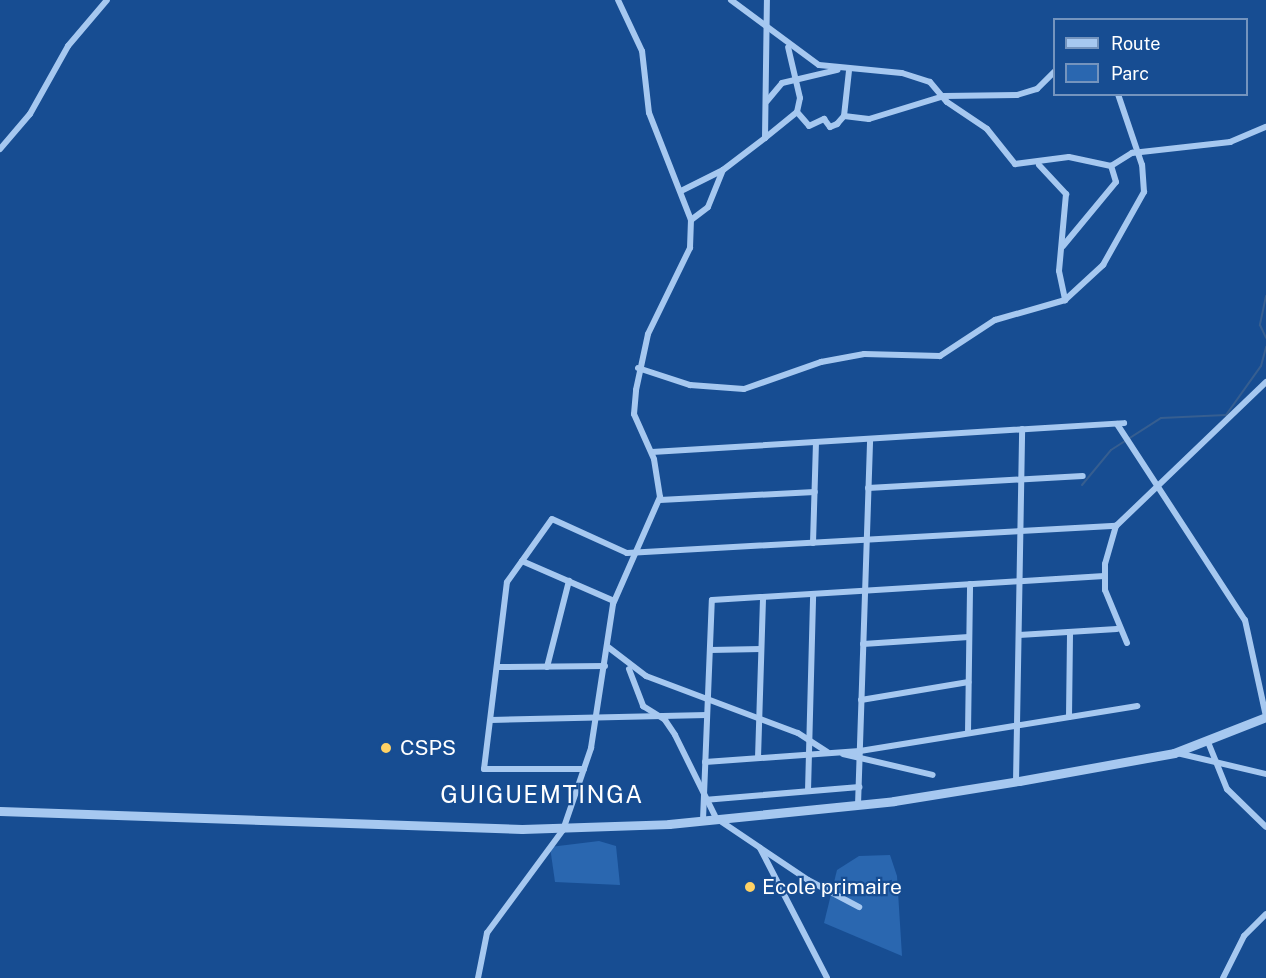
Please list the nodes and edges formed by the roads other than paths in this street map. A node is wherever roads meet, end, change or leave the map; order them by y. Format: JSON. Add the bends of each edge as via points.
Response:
{"nodes":[{"id":1,"x":107,"y":0,"type":"edge"},
{"id":2,"x":618,"y":0,"type":"edge"},
{"id":3,"x":731,"y":0,"type":"edge"},
{"id":4,"x":767,"y":0,"type":"edge"},
{"id":5,"x":765,"y":24,"type":"junction"},
{"id":6,"x":788,"y":46,"type":"junction"},
{"id":7,"x":837,"y":70,"type":"junction"},
{"id":8,"x":849,"y":71,"type":"junction"},
{"id":9,"x":1053,"y":73,"type":"edge"},
{"id":10,"x":799,"y":78,"type":"junction"},
{"id":11,"x":944,"y":96,"type":"junction"},
{"id":12,"x":1119,"y":96,"type":"edge"},
{"id":13,"x":766,"y":101,"type":"junction"},
{"id":14,"x":797,"y":112,"type":"junction"},
{"id":15,"x":844,"y":116,"type":"junction"},
{"id":16,"x":1266,"y":127,"type":"edge"},
{"id":17,"x":765,"y":138,"type":"junction"},
{"id":18,"x":0,"y":149,"type":"edge"},
{"id":19,"x":1138,"y":151,"type":"junction"},
{"id":20,"x":1039,"y":165,"type":"junction"},
{"id":21,"x":1112,"y":166,"type":"junction"},
{"id":22,"x":723,"y":170,"type":"junction"},
{"id":23,"x":681,"y":191,"type":"junction"},
{"id":24,"x":691,"y":220,"type":"junction"},
{"id":25,"x":1063,"y":246,"type":"junction"},
{"id":26,"x":1065,"y":300,"type":"junction"},
{"id":27,"x":638,"y":368,"type":"junction"},
{"id":28,"x":1266,"y":382,"type":"edge"},
{"id":29,"x":1022,"y":429,"type":"junction"},
{"id":30,"x":870,"y":438,"type":"junction"},
{"id":31,"x":816,"y":442,"type":"junction"},
{"id":32,"x":652,"y":452,"type":"junction"},
{"id":33,"x":1083,"y":476,"type":"dead end"},
{"id":34,"x":1022,"y":480,"type":"junction"},
{"id":35,"x":1156,"y":484,"type":"junction"},
{"id":36,"x":868,"y":488,"type":"junction"},
{"id":37,"x":814,"y":492,"type":"junction"},
{"id":38,"x":660,"y":500,"type":"junction"},
{"id":39,"x":1116,"y":526,"type":"junction"},
{"id":40,"x":1021,"y":532,"type":"junction"},
{"id":41,"x":867,"y":540,"type":"junction"},
{"id":42,"x":813,"y":543,"type":"junction"},
{"id":43,"x":639,"y":552,"type":"junction"},
{"id":44,"x":522,"y":561,"type":"junction"},
{"id":45,"x":1104,"y":576,"type":"junction"},
{"id":46,"x":569,"y":581,"type":"junction"},
{"id":47,"x":1020,"y":581,"type":"junction"},
{"id":48,"x":970,"y":584,"type":"junction"},
{"id":49,"x":865,"y":591,"type":"junction"},
{"id":50,"x":813,"y":594,"type":"junction"},
{"id":51,"x":763,"y":597,"type":"junction"},
{"id":52,"x":615,"y":601,"type":"junction"},
{"id":53,"x":1117,"y":629,"type":"junction"},
{"id":54,"x":1070,"y":632,"type":"junction"},
{"id":55,"x":1019,"y":635,"type":"junction"},
{"id":56,"x":969,"y":637,"type":"junction"},
{"id":57,"x":1127,"y":643,"type":"dead end"},
{"id":58,"x":863,"y":644,"type":"junction"},
{"id":59,"x":608,"y":647,"type":"junction"},
{"id":60,"x":761,"y":649,"type":"junction"},
{"id":61,"x":710,"y":650,"type":"junction"},
{"id":62,"x":625,"y":664,"type":"junction"},
{"id":63,"x":605,"y":666,"type":"junction"},
{"id":64,"x":497,"y":667,"type":"junction"},
{"id":65,"x":547,"y":667,"type":"junction"},
{"id":66,"x":969,"y":682,"type":"junction"},
{"id":67,"x":708,"y":697,"type":"junction"},
{"id":68,"x":861,"y":700,"type":"junction"},
{"id":69,"x":1137,"y":706,"type":"dead end"},
{"id":70,"x":707,"y":715,"type":"junction"},
{"id":71,"x":656,"y":716,"type":"junction"},
{"id":72,"x":1266,"y":716,"type":"edge"},
{"id":73,"x":597,"y":717,"type":"junction"},
{"id":74,"x":1069,"y":717,"type":"junction"},
{"id":75,"x":759,"y":718,"type":"junction"},
{"id":76,"x":490,"y":720,"type":"junction"},
{"id":77,"x":1017,"y":725,"type":"junction"},
{"id":78,"x":968,"y":733,"type":"junction"},
{"id":79,"x":1208,"y":742,"type":"junction"},
{"id":80,"x":810,"y":745,"type":"junction"},
{"id":81,"x":860,"y":751,"type":"junction"},
{"id":82,"x":833,"y":753,"type":"junction"},
{"id":83,"x":1174,"y":753,"type":"junction"},
{"id":84,"x":809,"y":754,"type":"junction"},
{"id":85,"x":758,"y":758,"type":"junction"},
{"id":86,"x":860,"y":759,"type":"junction"},
{"id":87,"x":705,"y":762,"type":"junction"},
{"id":88,"x":1219,"y":764,"type":"junction"},
{"id":89,"x":584,"y":769,"type":"junction"},
{"id":90,"x":1266,"y":774,"type":"edge"},
{"id":91,"x":933,"y":775,"type":"dead end"},
{"id":92,"x":1016,"y":782,"type":"junction"},
{"id":93,"x":859,"y":787,"type":"junction"},
{"id":94,"x":808,"y":791,"type":"junction"},
{"id":95,"x":704,"y":800,"type":"junction"},
{"id":96,"x":858,"y":805,"type":"junction"},
{"id":97,"x":0,"y":811,"type":"edge"},
{"id":98,"x":716,"y":818,"type":"junction"},
{"id":99,"x":703,"y":820,"type":"junction"},
{"id":100,"x":1266,"y":827,"type":"edge"},
{"id":101,"x":563,"y":830,"type":"junction"},
{"id":102,"x":758,"y":845,"type":"junction"},
{"id":103,"x":860,"y":907,"type":"dead end"},
{"id":104,"x":1266,"y":914,"type":"edge"},
{"id":105,"x":478,"y":978,"type":"edge"},
{"id":106,"x":827,"y":978,"type":"edge"},
{"id":107,"x":1223,"y":978,"type":"edge"}],
"edges":[{"from":1,"to":18,"type":"street","via":[[68,46],[30,114]]},
{"from":2,"to":23,"type":"street","via":[[642,51],[649,113]]},
{"from":3,"to":5,"type":"street"},
{"from":4,"to":5,"type":"street"},
{"from":5,"to":6,"type":"street"},
{"from":5,"to":13,"type":"street"},
{"from":6,"to":7,"type":"street","via":[[819,66]]},
{"from":6,"to":10,"type":"street"},
{"from":7,"to":8,"type":"street"},
{"from":7,"to":10,"type":"street"},
{"from":8,"to":11,"type":"street","via":[[914,75]]},
{"from":8,"to":15,"type":"street"},
{"from":9,"to":11,"type":"street","via":[[1037,89],[1017,95]]},
{"from":10,"to":13,"type":"street","via":[[782,83]]},
{"from":10,"to":14,"type":"street"},
{"from":11,"to":15,"type":"street","via":[[869,118]]},
{"from":11,"to":20,"type":"street","via":[[987,129],[1011,162]]},
{"from":12,"to":19,"type":"street"},
{"from":13,"to":17,"type":"street"},
{"from":14,"to":15,"type":"street","via":[[813,127],[824,119],[833,126]]},
{"from":14,"to":17,"type":"street"},
{"from":16,"to":19,"type":"street","via":[[1230,142],[1169,153]]},
{"from":17,"to":22,"type":"street"},
{"from":19,"to":21,"type":"street"},
{"from":19,"to":26,"type":"street","via":[[1144,192],[1103,265]]},
{"from":20,"to":21,"type":"street","via":[[1070,157]]},
{"from":20,"to":25,"type":"street","via":[[1066,194]]},
{"from":21,"to":25,"type":"street","via":[[1116,182]]},
{"from":22,"to":23,"type":"street"},
{"from":22,"to":24,"type":"street","via":[[708,207]]},
{"from":23,"to":24,"type":"street"},
{"from":24,"to":27,"type":"street","via":[[690,248],[653,323]]},
{"from":25,"to":26,"type":"street","via":[[1059,272]]},
{"from":26,"to":27,"type":"street","via":[[995,320],[940,356],[864,354],[821,362],[744,389],[690,385]]},
{"from":27,"to":32,"type":"street","via":[[634,414]]},
{"from":28,"to":35,"type":"street"},
{"from":29,"to":30,"type":"street"},
{"from":29,"to":34,"type":"street"},
{"from":29,"to":35,"type":"street","via":[[1120,424]]},
{"from":30,"to":31,"type":"street"},
{"from":30,"to":36,"type":"street"},
{"from":31,"to":32,"type":"street"},
{"from":31,"to":37,"type":"street"},
{"from":32,"to":38,"type":"street"},
{"from":33,"to":34,"type":"street"},
{"from":34,"to":36,"type":"street"},
{"from":34,"to":40,"type":"street"},
{"from":35,"to":39,"type":"street"},
{"from":35,"to":72,"type":"street","via":[[1245,620]]},
{"from":36,"to":41,"type":"street"},
{"from":37,"to":38,"type":"street"},
{"from":37,"to":42,"type":"street"},
{"from":38,"to":43,"type":"street"},
{"from":39,"to":40,"type":"street"},
{"from":39,"to":45,"type":"street"},
{"from":40,"to":41,"type":"street"},
{"from":40,"to":47,"type":"street"},
{"from":41,"to":42,"type":"street"},
{"from":41,"to":49,"type":"street"},
{"from":42,"to":43,"type":"street"},
{"from":43,"to":44,"type":"street","via":[[627,553],[552,519]]},
{"from":43,"to":52,"type":"street"},
{"from":44,"to":46,"type":"street"},
{"from":44,"to":64,"type":"street","via":[[507,582]]},
{"from":45,"to":47,"type":"street"},
{"from":45,"to":53,"type":"street"},
{"from":46,"to":52,"type":"street"},
{"from":46,"to":65,"type":"street"},
{"from":47,"to":48,"type":"street"},
{"from":47,"to":55,"type":"street"},
{"from":48,"to":49,"type":"street"},
{"from":48,"to":56,"type":"street"},
{"from":49,"to":50,"type":"street"},
{"from":49,"to":58,"type":"street"},
{"from":50,"to":51,"type":"street"},
{"from":50,"to":80,"type":"street"},
{"from":51,"to":60,"type":"street"},
{"from":51,"to":61,"type":"street","via":[[712,600]]},
{"from":52,"to":59,"type":"street"},
{"from":53,"to":54,"type":"street"},
{"from":53,"to":57,"type":"street"},
{"from":54,"to":55,"type":"street"},
{"from":54,"to":74,"type":"street"},
{"from":55,"to":77,"type":"street"},
{"from":56,"to":58,"type":"street"},
{"from":56,"to":66,"type":"street"},
{"from":58,"to":68,"type":"street"},
{"from":59,"to":62,"type":"street"},
{"from":59,"to":63,"type":"street"},
{"from":60,"to":61,"type":"street"},
{"from":60,"to":75,"type":"street"},
{"from":61,"to":67,"type":"street"},
{"from":62,"to":67,"type":"street"},
{"from":62,"to":71,"type":"street","via":[[636,676],[643,706]]},
{"from":63,"to":65,"type":"street"},
{"from":63,"to":73,"type":"street"},
{"from":64,"to":65,"type":"street"},
{"from":64,"to":76,"type":"street"},
{"from":66,"to":68,"type":"street"},
{"from":66,"to":78,"type":"street"},
{"from":67,"to":70,"type":"street"},
{"from":67,"to":75,"type":"street"},
{"from":68,"to":81,"type":"street"},
{"from":69,"to":74,"type":"street"},
{"from":70,"to":71,"type":"street"},
{"from":70,"to":87,"type":"street"},
{"from":71,"to":73,"type":"street"},
{"from":71,"to":95,"type":"street","via":[[675,735]]},
{"from":72,"to":79,"type":"street"},
{"from":73,"to":76,"type":"street"},
{"from":73,"to":89,"type":"street"},
{"from":74,"to":77,"type":"street"},
{"from":75,"to":80,"type":"street","via":[[798,733]]},
{"from":75,"to":85,"type":"street"},
{"from":76,"to":89,"type":"street","via":[[484,769]]},
{"from":77,"to":78,"type":"street"},
{"from":77,"to":92,"type":"street"},
{"from":78,"to":81,"type":"street"},
{"from":79,"to":83,"type":"street"},
{"from":79,"to":88,"type":"street"},
{"from":80,"to":82,"type":"street"},
{"from":80,"to":84,"type":"street"},
{"from":81,"to":82,"type":"street"},
{"from":81,"to":86,"type":"street"},
{"from":82,"to":84,"type":"street"},
{"from":82,"to":86,"type":"street"},
{"from":83,"to":88,"type":"street"},
{"from":83,"to":92,"type":"street"},
{"from":84,"to":85,"type":"street"},
{"from":84,"to":94,"type":"street"},
{"from":85,"to":87,"type":"street"},
{"from":86,"to":91,"type":"street"},
{"from":86,"to":93,"type":"street"},
{"from":87,"to":95,"type":"street"},
{"from":88,"to":90,"type":"street"},
{"from":88,"to":100,"type":"street","via":[[1227,789]]},
{"from":89,"to":101,"type":"street"},
{"from":92,"to":96,"type":"street"},
{"from":93,"to":94,"type":"street"},
{"from":93,"to":96,"type":"street"},
{"from":94,"to":95,"type":"street"},
{"from":95,"to":98,"type":"street"},
{"from":95,"to":99,"type":"street"},
{"from":96,"to":98,"type":"street"},
{"from":97,"to":101,"type":"street"},
{"from":98,"to":99,"type":"street"},
{"from":98,"to":102,"type":"street"},
{"from":99,"to":101,"type":"street"},
{"from":101,"to":105,"type":"street","via":[[487,933]]},
{"from":102,"to":103,"type":"street"},
{"from":102,"to":106,"type":"street"},
{"from":104,"to":107,"type":"street","via":[[1240,943]]}]}
